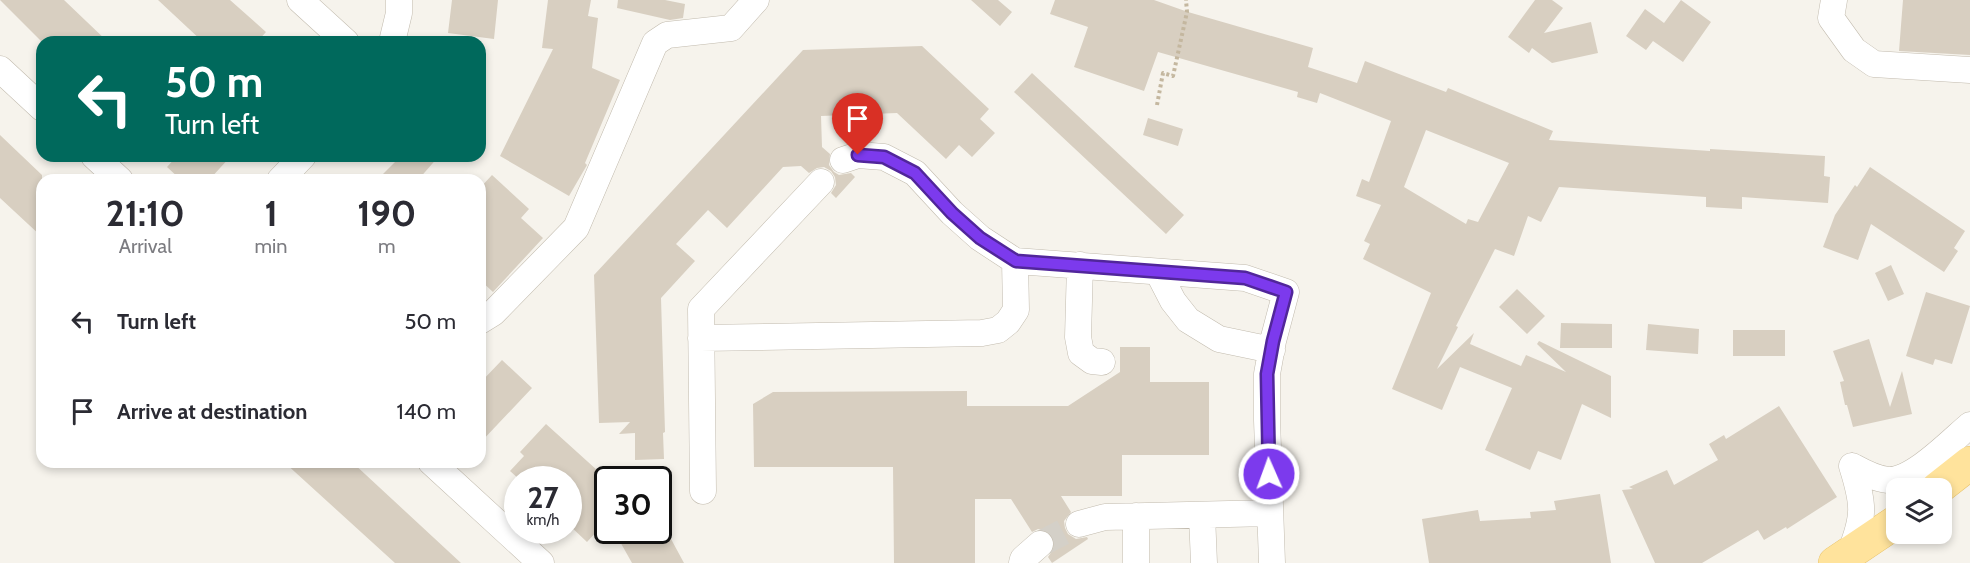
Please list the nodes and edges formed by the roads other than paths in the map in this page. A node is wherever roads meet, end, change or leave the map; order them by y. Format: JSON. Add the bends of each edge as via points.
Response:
{"nodes":[{"id":1,"x":300,"y":0,"type":"edge"},
{"id":2,"x":399,"y":0,"type":"edge"},
{"id":3,"x":756,"y":0,"type":"edge"},
{"id":4,"x":1834,"y":0,"type":"edge"},
{"id":5,"x":339,"y":36,"type":"edge"},
{"id":6,"x":393,"y":36,"type":"edge"},
{"id":7,"x":0,"y":69,"type":"edge"},
{"id":8,"x":1970,"y":70,"type":"edge"},
{"id":9,"x":36,"y":102,"type":"edge"},
{"id":10,"x":843,"y":160,"type":"dead end"},
{"id":11,"x":100,"y":162,"type":"edge"},
{"id":12,"x":297,"y":162,"type":"edge"},
{"id":13,"x":114,"y":174,"type":"edge"},
{"id":14,"x":286,"y":174,"type":"edge"},
{"id":15,"x":821,"y":182,"type":"dead end"},
{"id":16,"x":1016,"y":261,"type":"junction"},
{"id":17,"x":1080,"y":266,"type":"junction"},
{"id":18,"x":1158,"y":272,"type":"junction"},
{"id":19,"x":486,"y":317,"type":"edge"},
{"id":20,"x":701,"y":338,"type":"junction"},
{"id":21,"x":1272,"y":350,"type":"junction"},
{"id":22,"x":1102,"y":362,"type":"dead end"},
{"id":23,"x":1970,"y":425,"type":"edge"},
{"id":24,"x":1970,"y":463,"type":"edge"},
{"id":25,"x":438,"y":468,"type":"edge"},
{"id":26,"x":1951,"y":478,"type":"edge"},
{"id":27,"x":703,"y":491,"type":"dead end"},
{"id":28,"x":1270,"y":513,"type":"junction"},
{"id":29,"x":1202,"y":515,"type":"junction"},
{"id":30,"x":1136,"y":516,"type":"junction"},
{"id":31,"x":1079,"y":524,"type":"tunnel mouth"},
{"id":32,"x":1886,"y":529,"type":"edge"},
{"id":33,"x":1040,"y":544,"type":"tunnel mouth"},
{"id":34,"x":1842,"y":558,"type":"edge"},
{"id":35,"x":541,"y":563,"type":"edge"},
{"id":36,"x":1022,"y":563,"type":"edge"},
{"id":37,"x":1136,"y":563,"type":"edge"},
{"id":38,"x":1204,"y":563,"type":"edge"},
{"id":39,"x":1272,"y":563,"type":"edge"}],
"edges":[{"from":1,"to":5,"type":"street"},
{"from":2,"to":6,"type":"street"},
{"from":3,"to":19,"type":"street","via":[[731,28],[668,35],[655,43],[576,228]]},
{"from":4,"to":8,"type":"street","via":[[1831,18],[1854,50],[1874,64]]},
{"from":7,"to":9,"type":"street"},
{"from":10,"to":16,"type":"street","via":[[858,155],[884,157],[915,173],[980,238]]},
{"from":11,"to":13,"type":"street"},
{"from":12,"to":14,"type":"street"},
{"from":15,"to":20,"type":"street","via":[[701,309]]},
{"from":16,"to":17,"type":"street"},
{"from":16,"to":20,"type":"street","via":[[1016,310],[998,330]]},
{"from":17,"to":18,"type":"street"},
{"from":17,"to":22,"type":"street","via":[[1081,353],[1092,361]]},
{"from":18,"to":21,"type":"street","via":[[1188,320],[1219,339]]},
{"from":18,"to":21,"type":"street","via":[[1245,278],[1286,292]]},
{"from":20,"to":27,"type":"street"},
{"from":21,"to":28,"type":"street","via":[[1267,386]]},
{"from":23,"to":34,"type":"street","via":[[1908,475],[1889,480],[1852,466],[1862,510],[1859,530]]},
{"from":24,"to":26,"type":"main road"},
{"from":25,"to":35,"type":"street"},
{"from":28,"to":29,"type":"street"},
{"from":28,"to":39,"type":"street"},
{"from":29,"to":30,"type":"street"},
{"from":29,"to":38,"type":"street"},
{"from":30,"to":31,"type":"street","via":[[1105,517]]},
{"from":30,"to":37,"type":"street"},
{"from":32,"to":34,"type":"main road"},
{"from":33,"to":36,"type":"street"}]}
